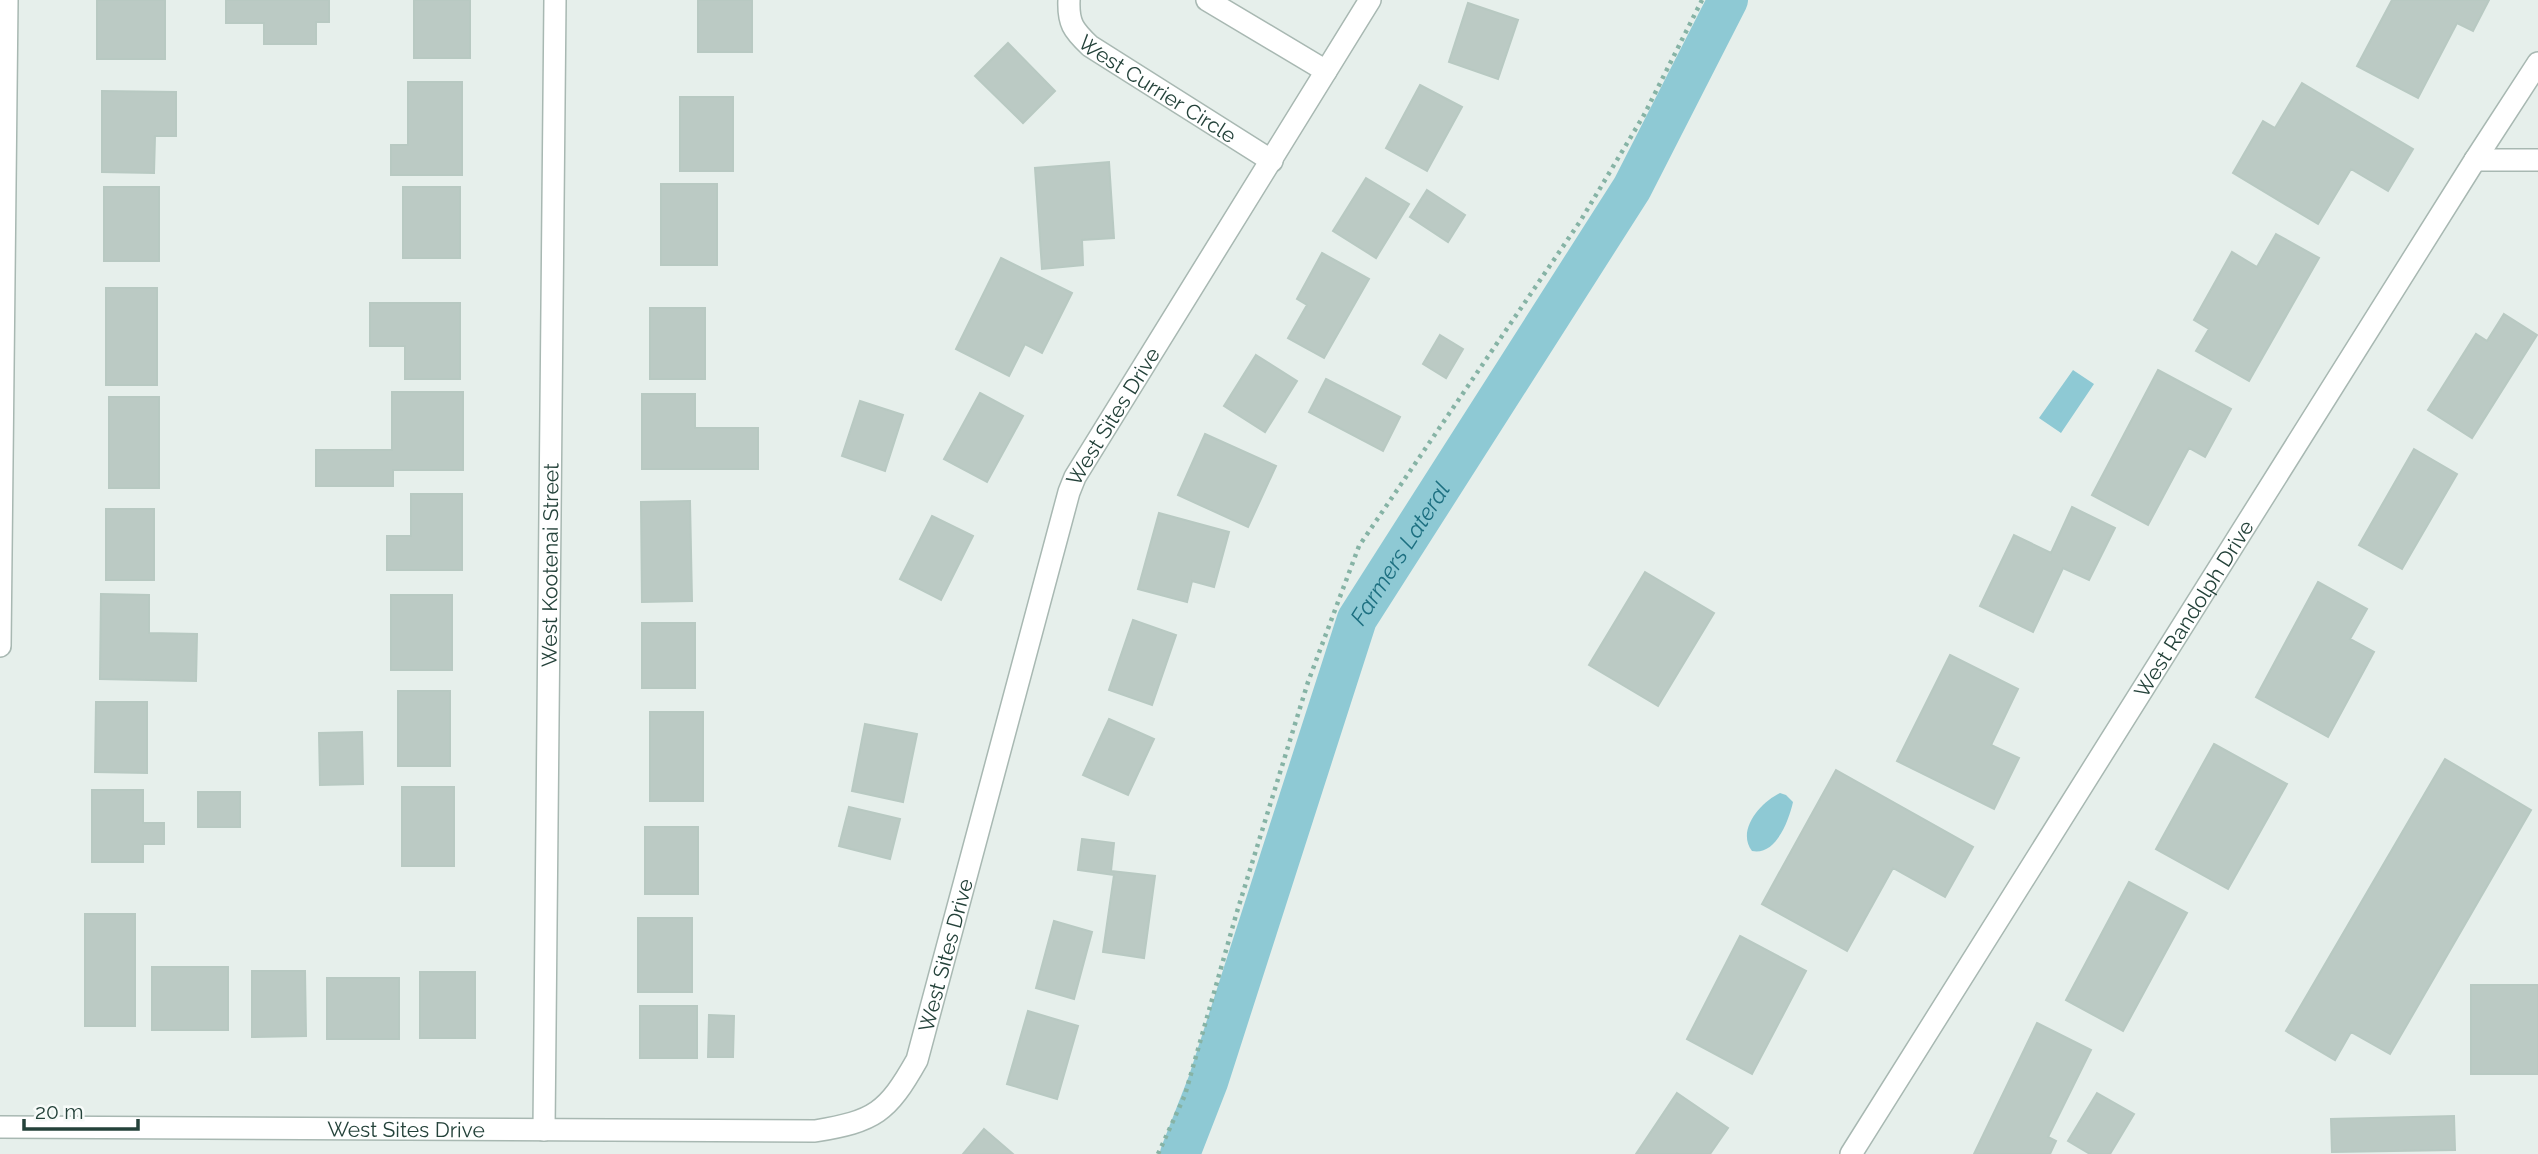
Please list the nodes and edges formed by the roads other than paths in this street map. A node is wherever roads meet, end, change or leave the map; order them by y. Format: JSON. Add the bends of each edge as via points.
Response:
{"nodes":[{"id":1,"x":7,"y":0,"type":"edge"},
{"id":2,"x":555,"y":0,"type":"edge"},
{"id":3,"x":1069,"y":0,"type":"edge"},
{"id":4,"x":1207,"y":0,"type":"edge"},
{"id":5,"x":1370,"y":0,"type":"edge"},
{"id":6,"x":2538,"y":63,"type":"edge"},
{"id":7,"x":1326,"y":71,"type":"junction"},
{"id":8,"x":2475,"y":160,"type":"junction"},
{"id":9,"x":2538,"y":160,"type":"edge"},
{"id":10,"x":1272,"y":161,"type":"junction"},
{"id":11,"x":0,"y":646,"type":"edge"},
{"id":12,"x":0,"y":1127,"type":"edge"},
{"id":13,"x":544,"y":1130,"type":"junction"},
{"id":14,"x":1851,"y":1154,"type":"edge"}],
"edges":[{"from":1,"to":11,"type":"street"},
{"from":2,"to":13,"type":"street","name":"West Kootenai Street"},
{"from":3,"to":10,"type":"street","name":"West Currier Circle","via":[[1068,17],[1090,46]]},
{"from":4,"to":7,"type":"street"},
{"from":5,"to":7,"type":"street","name":"West Sites Drive"},
{"from":6,"to":8,"type":"street","name":"West Randolph Drive"},
{"from":7,"to":10,"type":"street","name":"West Sites Drive"},
{"from":8,"to":9,"type":"street"},
{"from":8,"to":14,"type":"street","name":"West Randolph Drive"},
{"from":10,"to":13,"type":"street","name":"West Sites Drive","via":[[1083,462],[1069,492],[917,1060],[901,1089],[879,1113],[848,1126],[815,1131]]},
{"from":12,"to":13,"type":"street","name":"West Sites Drive"}]}
